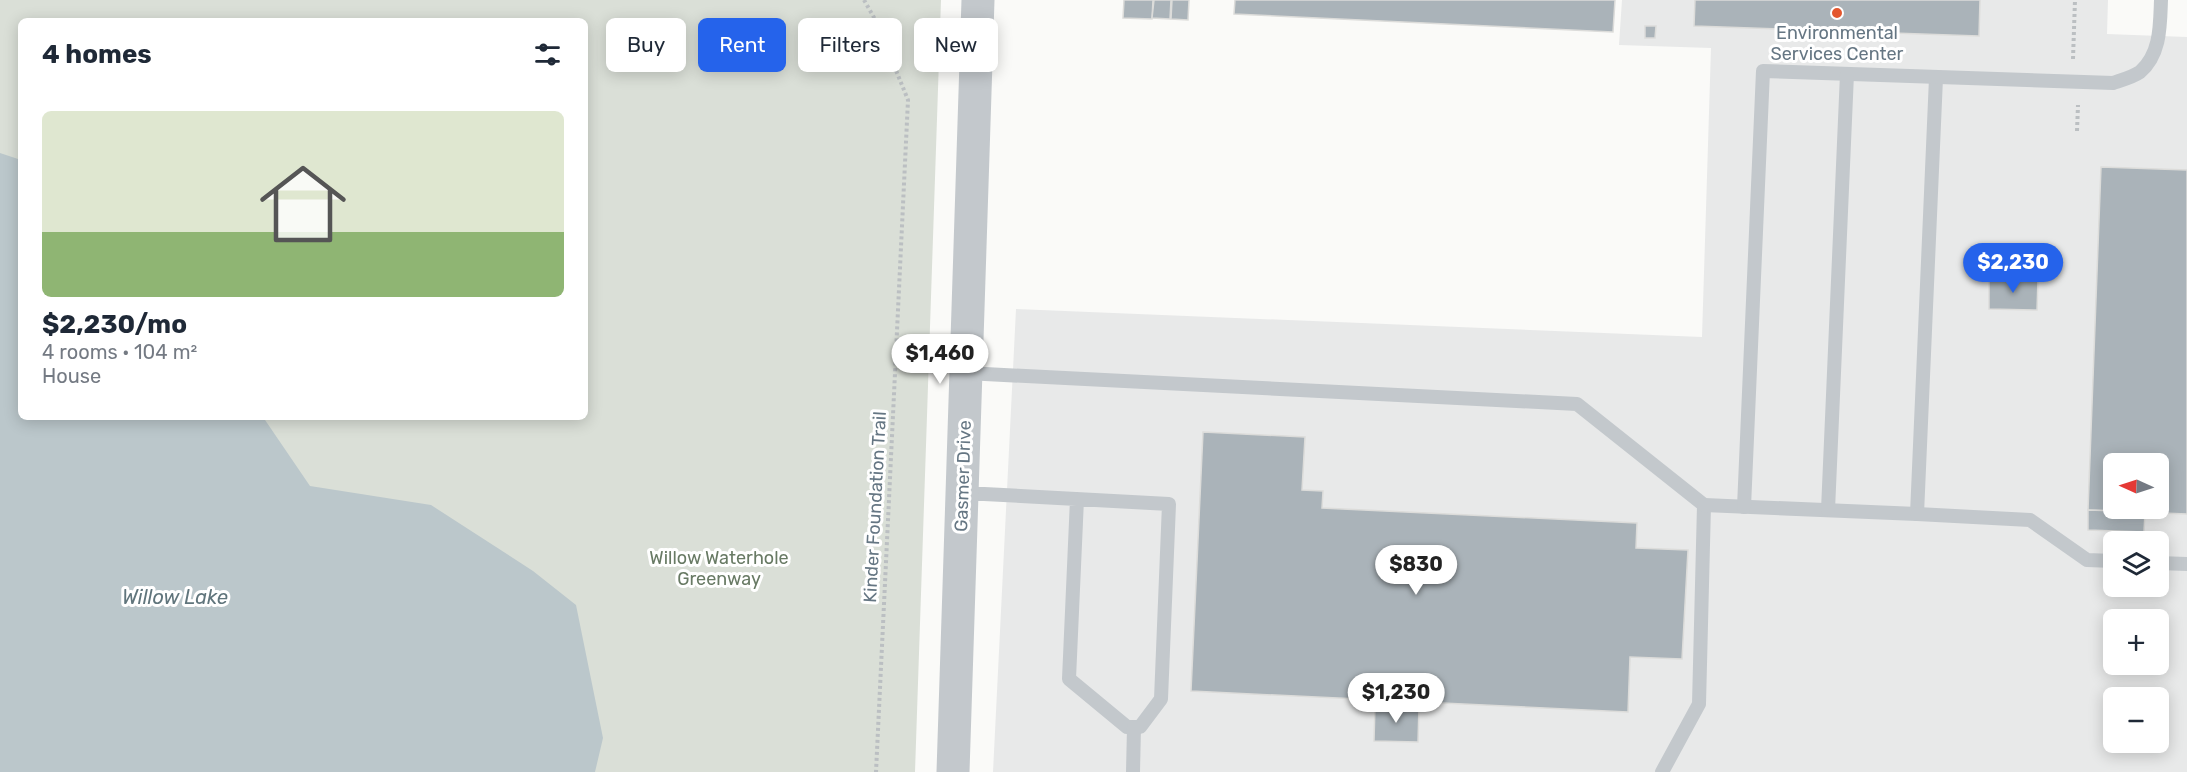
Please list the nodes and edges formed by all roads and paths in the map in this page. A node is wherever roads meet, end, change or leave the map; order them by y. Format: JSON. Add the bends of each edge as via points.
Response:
{"nodes":[{"id":1,"x":864,"y":0,"type":"edge"},
{"id":2,"x":978,"y":0,"type":"edge"},
{"id":3,"x":2075,"y":0,"type":"edge"},
{"id":4,"x":2161,"y":0,"type":"edge"},
{"id":5,"x":1847,"y":74,"type":"junction"},
{"id":6,"x":1936,"y":78,"type":"junction"},
{"id":7,"x":2079,"y":82,"type":"junction"},
{"id":8,"x":2078,"y":97,"type":"dead end"},
{"id":9,"x":2077,"y":131,"type":"dead end"},
{"id":10,"x":966,"y":373,"type":"junction"},
{"id":11,"x":963,"y":494,"type":"junction"},
{"id":12,"x":1077,"y":499,"type":"junction"},
{"id":13,"x":1704,"y":505,"type":"junction"},
{"id":14,"x":1744,"y":507,"type":"junction"},
{"id":15,"x":1828,"y":510,"type":"junction"},
{"id":16,"x":1917,"y":514,"type":"junction"},
{"id":17,"x":2103,"y":561,"type":"edge"},
{"id":18,"x":2169,"y":563,"type":"edge"},
{"id":19,"x":2187,"y":564,"type":"edge"},
{"id":20,"x":1134,"y":727,"type":"junction"},
{"id":21,"x":876,"y":772,"type":"edge"},
{"id":22,"x":953,"y":772,"type":"edge"},
{"id":23,"x":1133,"y":772,"type":"edge"},
{"id":24,"x":1662,"y":772,"type":"edge"}],
"edges":[{"from":1,"to":21,"type":"path","name":"Kinder Foundation Trail","via":[[908,100]]},
{"from":2,"to":10,"type":"street","name":"Gasmer Drive"},
{"from":3,"to":7,"type":"path","via":[[2073,59]]},
{"from":4,"to":7,"type":"lane","via":[[2155,54],[2139,72],[2113,83]]},
{"from":5,"to":6,"type":"lane"},
{"from":5,"to":14,"type":"lane","via":[[1763,71]]},
{"from":5,"to":15,"type":"lane"},
{"from":6,"to":7,"type":"lane"},
{"from":6,"to":16,"type":"lane"},
{"from":8,"to":9,"type":"path"},
{"from":10,"to":11,"type":"street","name":"Gasmer Drive"},
{"from":10,"to":13,"type":"lane","via":[[1577,404]]},
{"from":11,"to":12,"type":"lane"},
{"from":11,"to":22,"type":"street","name":"Gasmer Drive"},
{"from":12,"to":20,"type":"lane","via":[[1069,679],[1127,727]]},
{"from":12,"to":20,"type":"lane","via":[[1169,504],[1161,699],[1140,727]]},
{"from":13,"to":14,"type":"lane"},
{"from":13,"to":24,"type":"lane","via":[[1699,704]]},
{"from":14,"to":15,"type":"lane"},
{"from":15,"to":16,"type":"lane"},
{"from":16,"to":17,"type":"lane","via":[[2030,520],[2087,560]]},
{"from":18,"to":19,"type":"lane"},
{"from":20,"to":23,"type":"lane"}]}
